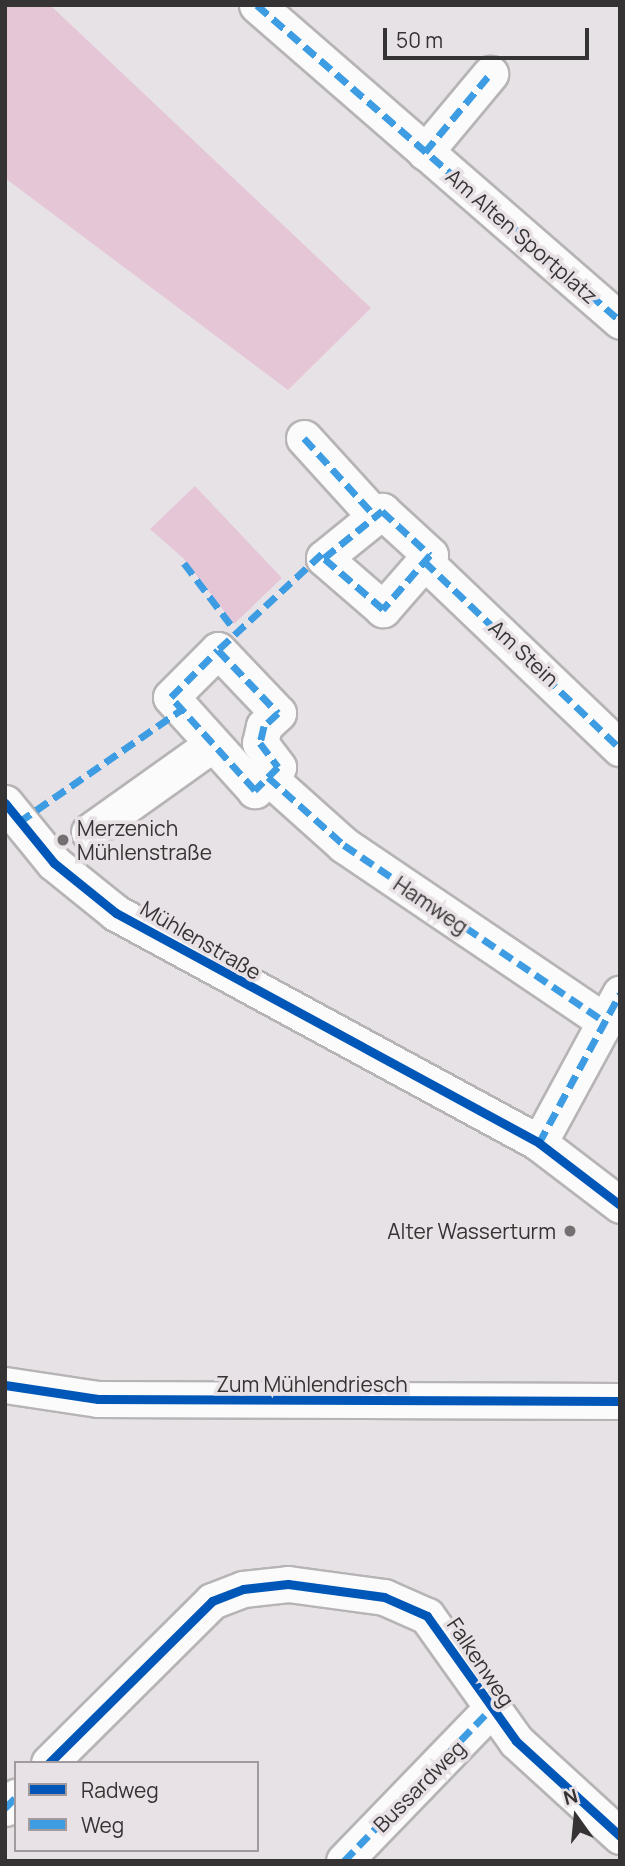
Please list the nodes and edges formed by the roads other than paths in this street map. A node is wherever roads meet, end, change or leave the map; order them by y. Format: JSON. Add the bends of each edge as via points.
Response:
{"nodes":[{"id":1,"x":257,"y":5,"type":"edge"},
{"id":2,"x":489,"y":74,"type":"dead end"},
{"id":3,"x":425,"y":152,"type":"junction"},
{"id":4,"x":620,"y":320,"type":"edge"},
{"id":5,"x":304,"y":438,"type":"dead end"},
{"id":6,"x":376,"y":517,"type":"junction"},
{"id":7,"x":425,"y":561,"type":"junction"},
{"id":8,"x":211,"y":745,"type":"junction"},
{"id":9,"x":620,"y":748,"type":"edge"},
{"id":10,"x":268,"y":777,"type":"junction"},
{"id":11,"x":5,"y":803,"type":"edge"},
{"id":12,"x":89,"y":832,"type":"dead end"},
{"id":13,"x":615,"y":1005,"type":"edge"},
{"id":14,"x":539,"y":1143,"type":"junction"},
{"id":15,"x":620,"y":1205,"type":"edge"},
{"id":16,"x":5,"y":1385,"type":"edge"},
{"id":17,"x":620,"y":1401,"type":"edge"},
{"id":18,"x":491,"y":1709,"type":"junction"},
{"id":19,"x":52,"y":1761,"type":"edge"},
{"id":20,"x":620,"y":1836,"type":"edge"},
{"id":21,"x":345,"y":1861,"type":"edge"}],
"edges":[{"from":1,"to":3,"type":"street","name":"Am Alten Sportplatz"},
{"from":2,"to":3,"type":"street"},
{"from":3,"to":4,"type":"street","name":"Am Alten Sportplatz"},
{"from":5,"to":6,"type":"street","name":"Am Stein"},
{"from":6,"to":7,"type":"street","name":"Am Stein","via":[[382,511],[411,537],[430,555]]},
{"from":6,"to":7,"type":"street","via":[[324,558],[383,609]]},
{"from":7,"to":9,"type":"street","name":"Am Stein"},
{"from":8,"to":10,"type":"street","via":[[255,790]]},
{"from":8,"to":10,"type":"street","via":[[172,697],[219,649],[278,713],[264,726],[260,743],[278,768]]},
{"from":8,"to":12,"type":"street"},
{"from":10,"to":13,"type":"street","name":"Hamweg","via":[[344,845]]},
{"from":11,"to":14,"type":"street","name":"Mühlenstraße","via":[[54,863],[116,913]]},
{"from":13,"to":14,"type":"street"},
{"from":14,"to":15,"type":"street","name":"Mühlenstraße"},
{"from":16,"to":17,"type":"street","name":"Zum Mühlendriesch","via":[[125,1399]]},
{"from":18,"to":19,"type":"street","name":"Falkenweg","via":[[427,1616],[405,1602],[288,1584],[243,1589],[188,1620]]},
{"from":18,"to":20,"type":"street","name":"Falkenweg","via":[[516,1741]]},
{"from":18,"to":21,"type":"street","name":"Bussardweg"}]}
